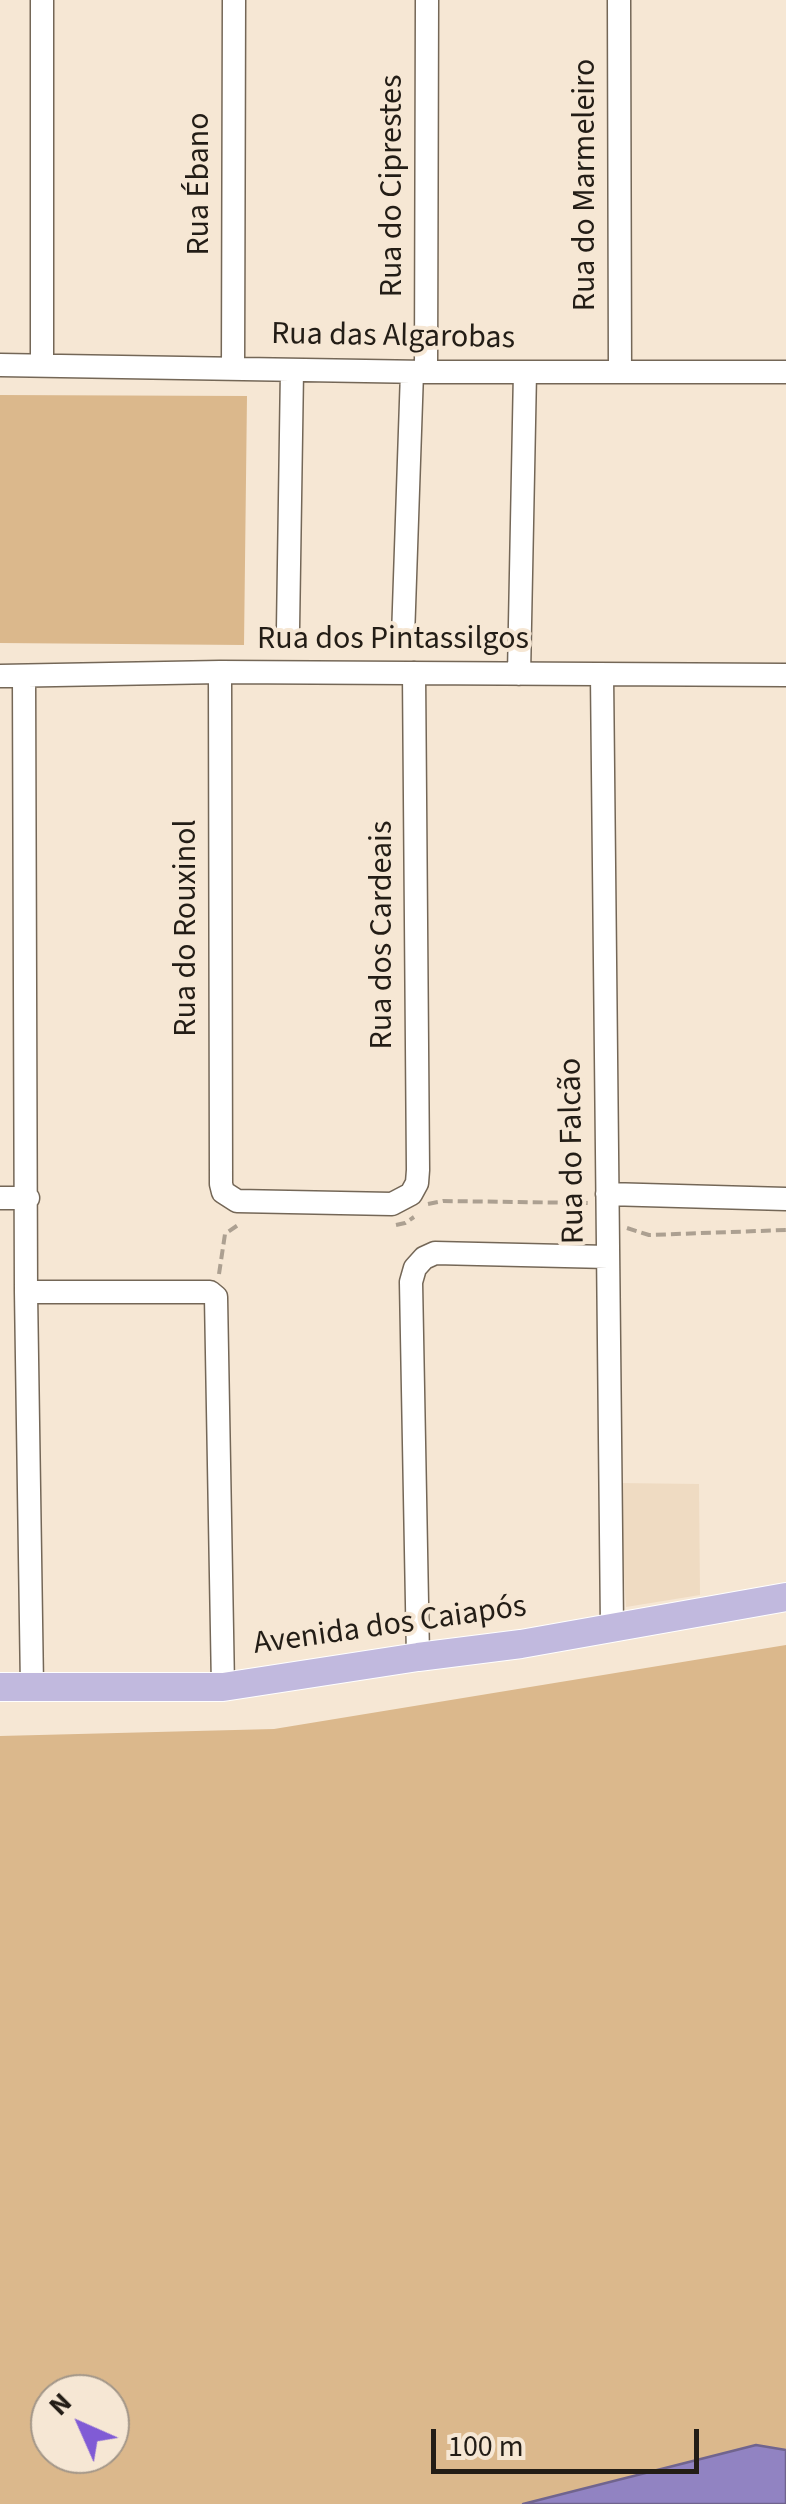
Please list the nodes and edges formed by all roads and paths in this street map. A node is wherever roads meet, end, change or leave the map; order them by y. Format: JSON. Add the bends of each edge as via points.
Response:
{"nodes":[{"id":1,"x":42,"y":0,"type":"edge"},
{"id":2,"x":234,"y":0,"type":"edge"},
{"id":3,"x":427,"y":0,"type":"edge"},
{"id":4,"x":619,"y":0,"type":"edge"},
{"id":5,"x":42,"y":364,"type":"junction"},
{"id":6,"x":0,"y":365,"type":"edge"},
{"id":7,"x":233,"y":369,"type":"junction"},
{"id":8,"x":292,"y":370,"type":"junction"},
{"id":9,"x":620,"y":371,"type":"junction"},
{"id":10,"x":419,"y":372,"type":"junction"},
{"id":11,"x":525,"y":372,"type":"junction"},
{"id":12,"x":786,"y":372,"type":"edge"},
{"id":13,"x":288,"y":628,"type":"dead end"},
{"id":14,"x":404,"y":637,"type":"dead end"},
{"id":15,"x":220,"y":672,"type":"junction"},
{"id":16,"x":414,"y":674,"type":"junction"},
{"id":17,"x":519,"y":674,"type":"junction"},
{"id":18,"x":602,"y":675,"type":"junction"},
{"id":19,"x":786,"y":675,"type":"edge"},
{"id":20,"x":12,"y":676,"type":"edge"},
{"id":21,"x":0,"y":1198,"type":"edge"},
{"id":22,"x":28,"y":1198,"type":"junction"},
{"id":23,"x":786,"y":1199,"type":"edge"},
{"id":24,"x":602,"y":1203,"type":"junction"},
{"id":25,"x":417,"y":1206,"type":"junction"},
{"id":26,"x":255,"y":1222,"type":"dead end"},
{"id":27,"x":380,"y":1224,"type":"dead end"},
{"id":28,"x":786,"y":1230,"type":"edge"},
{"id":29,"x":608,"y":1257,"type":"junction"},
{"id":30,"x":215,"y":1291,"type":"junction"},
{"id":31,"x":26,"y":1292,"type":"junction"},
{"id":32,"x":786,"y":1597,"type":"edge"},
{"id":33,"x":612,"y":1626,"type":"junction"},
{"id":34,"x":418,"y":1657,"type":"junction"},
{"id":35,"x":32,"y":1687,"type":"junction"},
{"id":36,"x":223,"y":1687,"type":"junction"},
{"id":37,"x":0,"y":1688,"type":"edge"}],
"edges":[{"from":1,"to":5,"type":"street"},
{"from":2,"to":7,"type":"street","name":"Rua Ébano"},
{"from":3,"to":10,"type":"street","name":"Rua do Ciprestes"},
{"from":4,"to":9,"type":"street","name":"Rua do Marmeleiro"},
{"from":5,"to":6,"type":"street","name":"Rua das Algarobas"},
{"from":5,"to":7,"type":"street","name":"Rua das Algarobas"},
{"from":7,"to":8,"type":"street","name":"Rua das Algarobas"},
{"from":8,"to":10,"type":"street","name":"Rua das Algarobas"},
{"from":8,"to":13,"type":"street"},
{"from":9,"to":11,"type":"street","name":"Rua das Algarobas"},
{"from":9,"to":12,"type":"street","name":"Rua das Algarobas"},
{"from":10,"to":11,"type":"street","name":"Rua das Algarobas"},
{"from":10,"to":14,"type":"street","name":"Rua do Ciprestes"},
{"from":11,"to":17,"type":"street"},
{"from":15,"to":16,"type":"street","name":"Rua dos Pintassilgos"},
{"from":15,"to":20,"type":"street","name":"Rua dos Pintassilgos"},
{"from":15,"to":25,"type":"street","name":"Rua do Rouxinol","via":[[223,1192],[237,1201]]},
{"from":16,"to":17,"type":"street","name":"Rua dos Pintassilgos"},
{"from":16,"to":25,"type":"street","name":"Rua dos Cardeais"},
{"from":17,"to":18,"type":"street","name":"Rua dos Pintassilgos"},
{"from":18,"to":19,"type":"street","name":"Rua dos Pintassilgos"},
{"from":18,"to":24,"type":"street","name":"Rua do Falcão"},
{"from":20,"to":22,"type":"street"},
{"from":21,"to":22,"type":"street"},
{"from":22,"to":31,"type":"street"},
{"from":23,"to":24,"type":"street"},
{"from":24,"to":25,"type":"path"},
{"from":24,"to":28,"type":"path","via":[[630,1230],[649,1234]]},
{"from":24,"to":29,"type":"street","name":"Rua do Falcão"},
{"from":25,"to":27,"type":"path","via":[[398,1225]]},
{"from":26,"to":30,"type":"path","via":[[225,1234]]},
{"from":29,"to":33,"type":"street","name":"Rua do Falcão"},
{"from":29,"to":34,"type":"street","via":[[434,1254],[415,1268]]},
{"from":30,"to":31,"type":"street","via":[[216,1297]]},
{"from":30,"to":36,"type":"street"},
{"from":31,"to":35,"type":"street"},
{"from":32,"to":33,"type":"main road","name":"Avenida dos Caiapós"},
{"from":33,"to":34,"type":"main road","name":"Avenida dos Caiapós"},
{"from":34,"to":36,"type":"main road","name":"Avenida dos Caiapós"},
{"from":35,"to":36,"type":"main road","name":"Avenida dos Caiapós"},
{"from":35,"to":37,"type":"main road","name":"Avenida dos Caiapós"}]}
